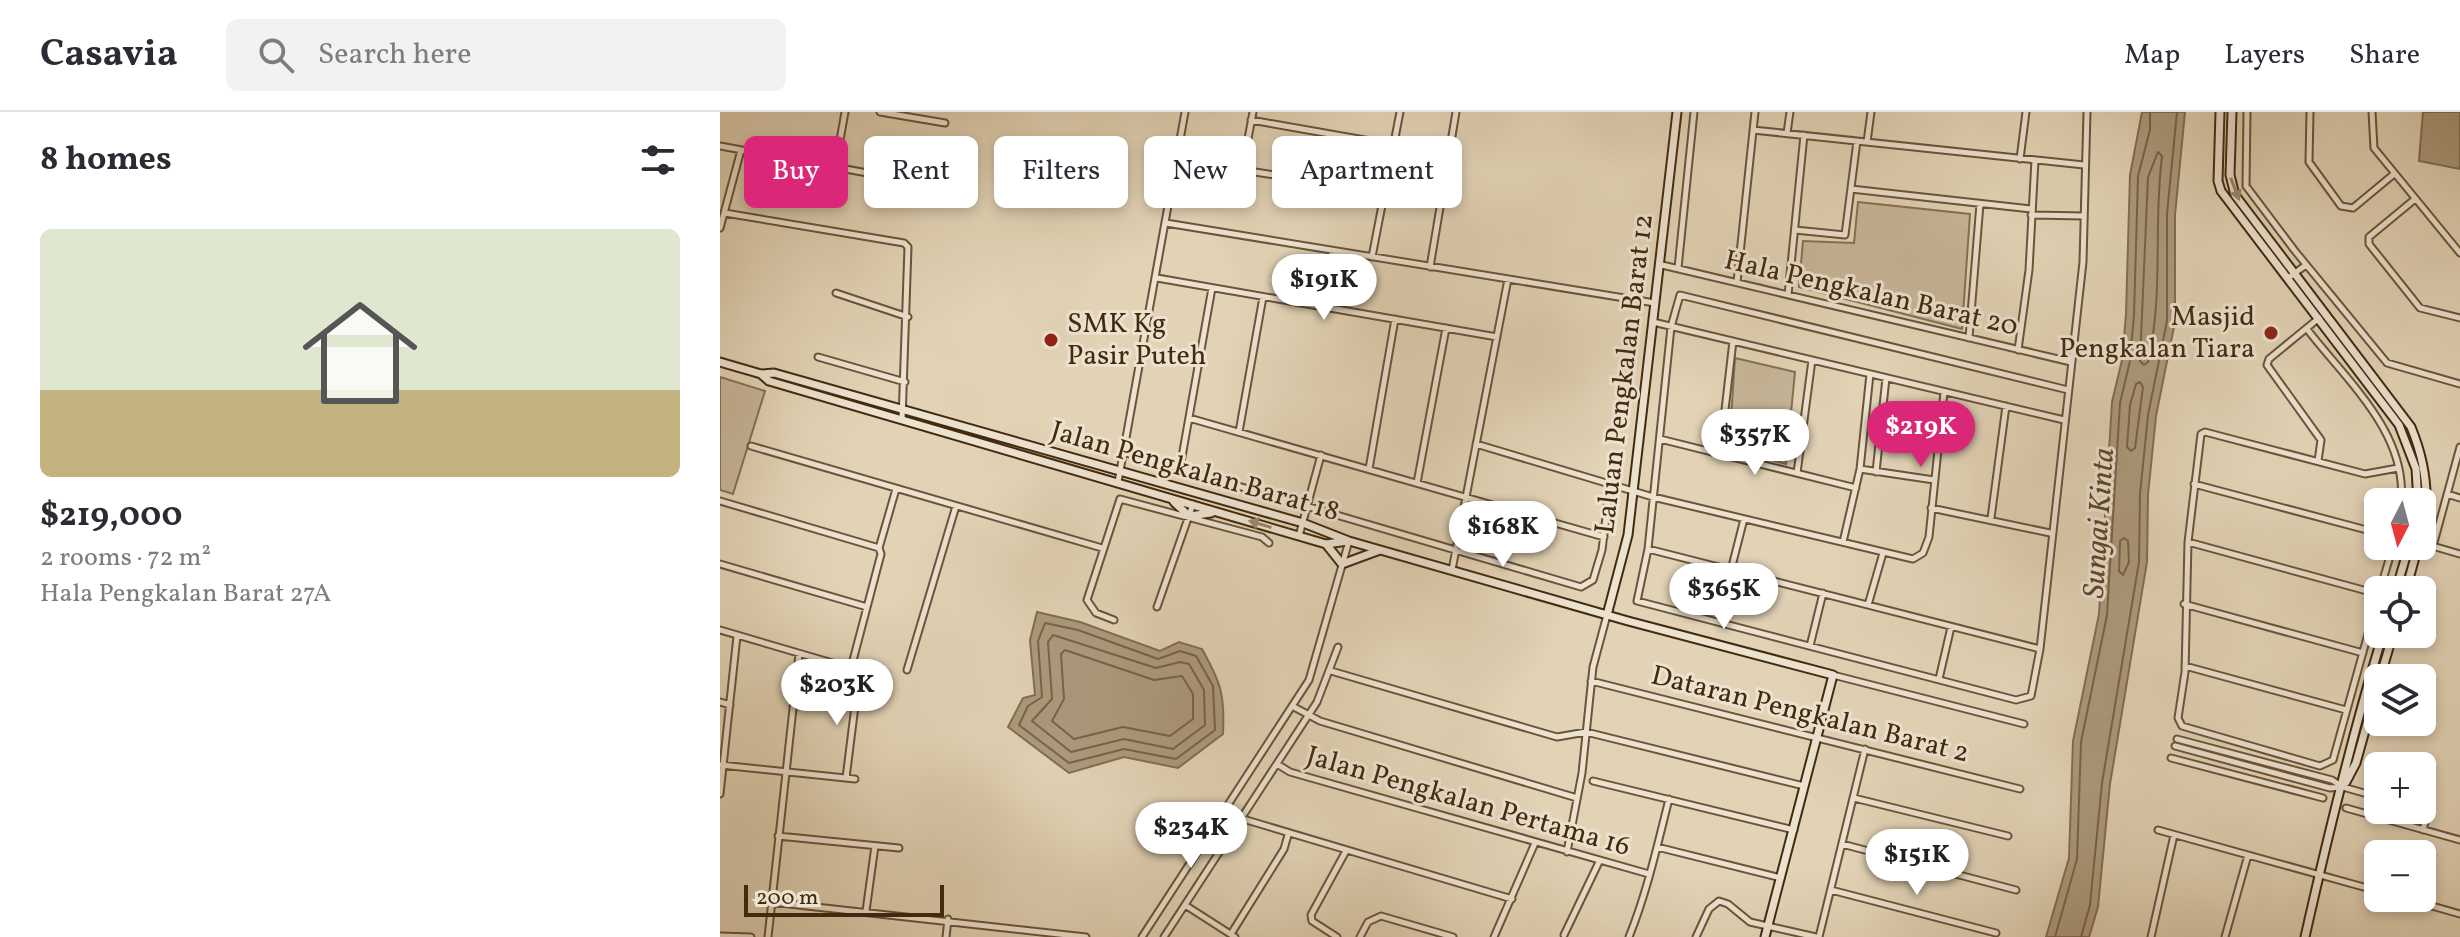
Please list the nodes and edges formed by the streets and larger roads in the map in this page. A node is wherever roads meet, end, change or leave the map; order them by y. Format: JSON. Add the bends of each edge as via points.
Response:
{"nodes":[{"id":1,"x":845,"y":112,"type":"edge"},
{"id":2,"x":880,"y":112,"type":"edge"},
{"id":3,"x":1185,"y":112,"type":"edge"},
{"id":4,"x":1253,"y":112,"type":"edge"},
{"id":5,"x":1400,"y":112,"type":"edge"},
{"id":6,"x":1456,"y":112,"type":"edge"},
{"id":7,"x":1677,"y":112,"type":"edge"},
{"id":8,"x":1694,"y":112,"type":"edge"},
{"id":9,"x":1755,"y":112,"type":"edge"},
{"id":10,"x":1790,"y":112,"type":"edge"},
{"id":11,"x":1871,"y":112,"type":"edge"},
{"id":12,"x":2026,"y":112,"type":"edge"},
{"id":13,"x":2087,"y":112,"type":"edge"},
{"id":14,"x":2220,"y":112,"type":"edge"},
{"id":15,"x":2232,"y":112,"type":"edge"},
{"id":16,"x":2247,"y":112,"type":"edge"},
{"id":17,"x":2310,"y":112,"type":"edge"},
{"id":18,"x":2372,"y":112,"type":"edge"},
{"id":19,"x":1251,"y":120,"type":"junction"},
{"id":20,"x":945,"y":123,"type":"dead end"},
{"id":21,"x":1753,"y":130,"type":"junction"},
{"id":22,"x":1787,"y":133,"type":"junction"},
{"id":23,"x":1804,"y":135,"type":"junction"},
{"id":24,"x":841,"y":136,"type":"edge"},
{"id":25,"x":1181,"y":136,"type":"edge"},
{"id":26,"x":1248,"y":136,"type":"edge"},
{"id":27,"x":1342,"y":136,"type":"edge"},
{"id":28,"x":1395,"y":136,"type":"edge"},
{"id":29,"x":1857,"y":141,"type":"junction"},
{"id":30,"x":1867,"y":142,"type":"junction"},
{"id":31,"x":720,"y":146,"type":"edge"},
{"id":32,"x":741,"y":150,"type":"junction"},
{"id":33,"x":744,"y":151,"type":"edge"},
{"id":34,"x":2020,"y":159,"type":"junction"},
{"id":35,"x":2035,"y":160,"type":"junction"},
{"id":36,"x":2084,"y":165,"type":"junction"},
{"id":37,"x":2394,"y":174,"type":"junction"},
{"id":38,"x":1851,"y":189,"type":"junction"},
{"id":39,"x":2415,"y":199,"type":"junction"},
{"id":40,"x":1980,"y":204,"type":"junction"},
{"id":41,"x":1169,"y":208,"type":"edge"},
{"id":42,"x":1382,"y":208,"type":"edge"},
{"id":43,"x":2031,"y":212,"type":"junction"},
{"id":44,"x":725,"y":213,"type":"junction"},
{"id":45,"x":2084,"y":216,"type":"junction"},
{"id":46,"x":1166,"y":223,"type":"junction"},
{"id":47,"x":720,"y":228,"type":"edge"},
{"id":48,"x":1795,"y":230,"type":"junction"},
{"id":49,"x":1332,"y":251,"type":"junction"},
{"id":50,"x":2460,"y":253,"type":"edge"},
{"id":51,"x":1372,"y":257,"type":"junction"},
{"id":52,"x":2305,"y":264,"type":"junction"},
{"id":53,"x":1662,"y":265,"type":"junction"},
{"id":54,"x":1430,"y":267,"type":"junction"},
{"id":55,"x":1678,"y":268,"type":"junction"},
{"id":56,"x":2290,"y":274,"type":"junction"},
{"id":57,"x":1157,"y":278,"type":"junction"},
{"id":58,"x":1508,"y":279,"type":"junction"},
{"id":59,"x":1737,"y":282,"type":"junction"},
{"id":60,"x":1212,"y":288,"type":"junction"},
{"id":61,"x":836,"y":293,"type":"dead end"},
{"id":62,"x":1788,"y":295,"type":"junction"},
{"id":63,"x":1263,"y":297,"type":"junction"},
{"id":64,"x":1655,"y":303,"type":"junction"},
{"id":65,"x":1324,"y":307,"type":"junction"},
{"id":66,"x":908,"y":317,"type":"junction"},
{"id":67,"x":2319,"y":318,"type":"junction"},
{"id":68,"x":2460,"y":318,"type":"edge"},
{"id":69,"x":1395,"y":319,"type":"junction"},
{"id":70,"x":1653,"y":322,"type":"junction"},
{"id":71,"x":1671,"y":327,"type":"junction"},
{"id":72,"x":1446,"y":328,"type":"junction"},
{"id":73,"x":2307,"y":329,"type":"junction"},
{"id":74,"x":1497,"y":337,"type":"junction"},
{"id":75,"x":1969,"y":338,"type":"junction"},
{"id":76,"x":1733,"y":341,"type":"junction"},
{"id":77,"x":2018,"y":350,"type":"junction"},
{"id":78,"x":818,"y":357,"type":"dead end"},
{"id":79,"x":1812,"y":360,"type":"junction"},
{"id":80,"x":720,"y":362,"type":"edge"},
{"id":81,"x":2071,"y":362,"type":"junction"},
{"id":82,"x":1870,"y":374,"type":"junction"},
{"id":83,"x":1886,"y":378,"type":"junction"},
{"id":84,"x":905,"y":382,"type":"junction"},
{"id":85,"x":2460,"y":384,"type":"edge"},
{"id":86,"x":2068,"y":390,"type":"junction"},
{"id":87,"x":1944,"y":392,"type":"junction"},
{"id":88,"x":2006,"y":406,"type":"junction"},
{"id":89,"x":903,"y":415,"type":"junction"},
{"id":90,"x":1189,"y":418,"type":"junction"},
{"id":91,"x":2064,"y":420,"type":"junction"},
{"id":92,"x":1239,"y":432,"type":"junction"},
{"id":93,"x":1660,"y":439,"type":"junction"},
{"id":94,"x":1476,"y":444,"type":"junction"},
{"id":95,"x":751,"y":446,"type":"dead end"},
{"id":96,"x":2460,"y":447,"type":"edge"},
{"id":97,"x":1126,"y":453,"type":"junction"},
{"id":98,"x":1720,"y":453,"type":"junction"},
{"id":99,"x":1321,"y":455,"type":"junction"},
{"id":100,"x":2318,"y":461,"type":"junction"},
{"id":101,"x":1180,"y":468,"type":"junction"},
{"id":102,"x":2398,"y":468,"type":"junction"},
{"id":103,"x":1369,"y":469,"type":"junction"},
{"id":104,"x":1860,"y":469,"type":"junction"},
{"id":105,"x":1121,"y":472,"type":"junction"},
{"id":106,"x":1876,"y":472,"type":"junction"},
{"id":107,"x":1797,"y":473,"type":"junction"},
{"id":108,"x":1934,"y":480,"type":"junction"},
{"id":109,"x":1118,"y":482,"type":"junction"},
{"id":110,"x":1417,"y":483,"type":"junction"},
{"id":111,"x":1610,"y":484,"type":"junction"},
{"id":112,"x":2194,"y":484,"type":"junction"},
{"id":113,"x":1171,"y":485,"type":"junction"},
{"id":114,"x":1856,"y":488,"type":"junction"},
{"id":115,"x":2400,"y":488,"type":"edge"},
{"id":116,"x":2417,"y":488,"type":"edge"},
{"id":117,"x":2425,"y":488,"type":"edge"},
{"id":118,"x":896,"y":489,"type":"junction"},
{"id":119,"x":1633,"y":491,"type":"junction"},
{"id":120,"x":1159,"y":494,"type":"junction"},
{"id":121,"x":2447,"y":494,"type":"junction"},
{"id":122,"x":1466,"y":497,"type":"junction"},
{"id":123,"x":1653,"y":497,"type":"junction"},
{"id":124,"x":2460,"y":498,"type":"edge"},
{"id":125,"x":1221,"y":500,"type":"junction"},
{"id":126,"x":720,"y":501,"type":"edge"},
{"id":127,"x":1193,"y":504,"type":"junction"},
{"id":128,"x":956,"y":506,"type":"junction"},
{"id":129,"x":1307,"y":506,"type":"junction"},
{"id":130,"x":1931,"y":508,"type":"junction"},
{"id":131,"x":1226,"y":514,"type":"junction"},
{"id":132,"x":1189,"y":517,"type":"junction"},
{"id":133,"x":1991,"y":518,"type":"junction"},
{"id":134,"x":1744,"y":519,"type":"junction"},
{"id":135,"x":1303,"y":523,"type":"junction"},
{"id":136,"x":2364,"y":529,"type":"edge"},
{"id":137,"x":2050,"y":533,"type":"junction"},
{"id":138,"x":2436,"y":535,"type":"edge"},
{"id":139,"x":1299,"y":536,"type":"junction"},
{"id":140,"x":1604,"y":537,"type":"junction"},
{"id":141,"x":1349,"y":541,"type":"junction"},
{"id":142,"x":1843,"y":542,"type":"junction"},
{"id":143,"x":2188,"y":542,"type":"junction"},
{"id":144,"x":1269,"y":543,"type":"dead end"},
{"id":145,"x":1326,"y":544,"type":"junction"},
{"id":146,"x":2436,"y":547,"type":"edge"},
{"id":147,"x":1102,"y":548,"type":"junction"},
{"id":148,"x":880,"y":549,"type":"junction"},
{"id":149,"x":1456,"y":549,"type":"junction"},
{"id":150,"x":1648,"y":549,"type":"junction"},
{"id":151,"x":1380,"y":550,"type":"junction"},
{"id":152,"x":1883,"y":553,"type":"junction"},
{"id":153,"x":2460,"y":554,"type":"edge"},
{"id":154,"x":720,"y":564,"type":"edge"},
{"id":155,"x":1342,"y":564,"type":"junction"},
{"id":156,"x":1452,"y":570,"type":"junction"},
{"id":157,"x":1731,"y":570,"type":"junction"},
{"id":158,"x":2364,"y":590,"type":"edge"},
{"id":159,"x":1823,"y":593,"type":"junction"},
{"id":160,"x":2184,"y":604,"type":"junction"},
{"id":161,"x":1868,"y":605,"type":"junction"},
{"id":162,"x":867,"y":607,"type":"junction"},
{"id":163,"x":1157,"y":607,"type":"dead end"},
{"id":164,"x":1607,"y":615,"type":"junction"},
{"id":165,"x":1114,"y":620,"type":"dead end"},
{"id":166,"x":1951,"y":627,"type":"junction"},
{"id":167,"x":720,"y":630,"type":"edge"},
{"id":168,"x":737,"y":635,"type":"junction"},
{"id":169,"x":1810,"y":646,"type":"junction"},
{"id":170,"x":1338,"y":647,"type":"dead end"},
{"id":171,"x":2364,"y":648,"type":"edge"},
{"id":172,"x":2379,"y":648,"type":"edge"},
{"id":173,"x":2040,"y":649,"type":"junction"},
{"id":174,"x":2363,"y":653,"type":"junction"},
{"id":175,"x":799,"y":654,"type":"junction"},
{"id":176,"x":2185,"y":666,"type":"junction"},
{"id":177,"x":852,"y":669,"type":"junction"},
{"id":178,"x":907,"y":670,"type":"dead end"},
{"id":179,"x":1331,"y":671,"type":"junction"},
{"id":180,"x":1833,"y":675,"type":"junction"},
{"id":181,"x":1939,"y":679,"type":"junction"},
{"id":182,"x":1591,"y":681,"type":"junction"},
{"id":183,"x":720,"y":702,"type":"edge"},
{"id":184,"x":730,"y":705,"type":"junction"},
{"id":185,"x":1294,"y":707,"type":"junction"},
{"id":186,"x":2346,"y":710,"type":"junction"},
{"id":187,"x":1308,"y":714,"type":"junction"},
{"id":188,"x":2024,"y":724,"type":"dead end"},
{"id":189,"x":1586,"y":732,"type":"junction"},
{"id":190,"x":2364,"y":734,"type":"edge"},
{"id":191,"x":1817,"y":739,"type":"junction"},
{"id":192,"x":2176,"y":743,"type":"dead end"},
{"id":193,"x":1865,"y":749,"type":"junction"},
{"id":194,"x":2171,"y":758,"type":"dead end"},
{"id":195,"x":2248,"y":762,"type":"junction"},
{"id":196,"x":1277,"y":764,"type":"junction"},
{"id":197,"x":722,"y":765,"type":"edge"},
{"id":198,"x":785,"y":772,"type":"junction"},
{"id":199,"x":2243,"y":777,"type":"junction"},
{"id":200,"x":846,"y":778,"type":"junction"},
{"id":201,"x":855,"y":779,"type":"dead end"},
{"id":202,"x":1593,"y":781,"type":"dead end"},
{"id":203,"x":1805,"y":786,"type":"junction"},
{"id":204,"x":2343,"y":787,"type":"junction"},
{"id":205,"x":2020,"y":789,"type":"dead end"},
{"id":206,"x":2364,"y":793,"type":"edge"},
{"id":207,"x":720,"y":794,"type":"edge"},
{"id":208,"x":1577,"y":798,"type":"junction"},
{"id":209,"x":1854,"y":798,"type":"junction"},
{"id":210,"x":2323,"y":798,"type":"dead end"},
{"id":211,"x":1669,"y":799,"type":"junction"},
{"id":212,"x":2346,"y":808,"type":"dead end"},
{"id":213,"x":1243,"y":819,"type":"junction"},
{"id":214,"x":2425,"y":824,"type":"edge"},
{"id":215,"x":1794,"y":830,"type":"junction"},
{"id":216,"x":2158,"y":830,"type":"dead end"},
{"id":217,"x":2423,"y":830,"type":"junction"},
{"id":218,"x":1288,"y":835,"type":"junction"},
{"id":219,"x":2174,"y":835,"type":"junction"},
{"id":220,"x":778,"y":836,"type":"junction"},
{"id":221,"x":2008,"y":836,"type":"dead end"},
{"id":222,"x":2460,"y":840,"type":"edge"},
{"id":223,"x":1535,"y":843,"type":"junction"},
{"id":224,"x":1842,"y":844,"type":"junction"},
{"id":225,"x":875,"y":846,"type":"junction"},
{"id":226,"x":1657,"y":847,"type":"junction"},
{"id":227,"x":899,"y":848,"type":"dead end"},
{"id":228,"x":1346,"y":851,"type":"junction"},
{"id":229,"x":1567,"y":852,"type":"junction"},
{"id":230,"x":2248,"y":855,"type":"junction"},
{"id":231,"x":1599,"y":862,"type":"junction"},
{"id":232,"x":1649,"y":874,"type":"junction"},
{"id":233,"x":2319,"y":875,"type":"junction"},
{"id":234,"x":1782,"y":878,"type":"junction"},
{"id":235,"x":2364,"y":887,"type":"edge"},
{"id":236,"x":1831,"y":890,"type":"junction"},
{"id":237,"x":2016,"y":890,"type":"dead end"},
{"id":238,"x":1512,"y":899,"type":"junction"},
{"id":239,"x":771,"y":902,"type":"junction"},
{"id":240,"x":1185,"y":905,"type":"junction"},
{"id":241,"x":2436,"y":907,"type":"edge"},
{"id":242,"x":866,"y":911,"type":"junction"},
{"id":243,"x":2460,"y":914,"type":"edge"},
{"id":244,"x":948,"y":919,"type":"junction"},
{"id":245,"x":1770,"y":926,"type":"junction"},
{"id":246,"x":1996,"y":933,"type":"dead end"},
{"id":247,"x":1564,"y":935,"type":"dead end"},
{"id":248,"x":720,"y":936,"type":"edge"},
{"id":249,"x":1233,"y":936,"type":"edge"},
{"id":250,"x":751,"y":937,"type":"edge"},
{"id":251,"x":768,"y":937,"type":"edge"},
{"id":252,"x":946,"y":937,"type":"edge"},
{"id":253,"x":1086,"y":937,"type":"edge"},
{"id":254,"x":1142,"y":937,"type":"edge"},
{"id":255,"x":1164,"y":937,"type":"edge"},
{"id":256,"x":1337,"y":937,"type":"edge"},
{"id":257,"x":1360,"y":937,"type":"edge"},
{"id":258,"x":1453,"y":937,"type":"edge"},
{"id":259,"x":1494,"y":937,"type":"edge"},
{"id":260,"x":1629,"y":937,"type":"edge"},
{"id":261,"x":1696,"y":937,"type":"edge"},
{"id":262,"x":1765,"y":937,"type":"edge"},
{"id":263,"x":1817,"y":937,"type":"edge"},
{"id":264,"x":2151,"y":937,"type":"edge"},
{"id":265,"x":2225,"y":937,"type":"edge"},
{"id":266,"x":2305,"y":937,"type":"edge"}],
"edges":[{"from":1,"to":24,"type":"street"},
{"from":2,"to":20,"type":"street"},
{"from":3,"to":25,"type":"street"},
{"from":4,"to":19,"type":"street"},
{"from":5,"to":28,"type":"street"},
{"from":6,"to":54,"type":"street"},
{"from":7,"to":53,"type":"street","name":"Laluan Pengkalan Barat 12"},
{"from":8,"to":55,"type":"street"},
{"from":9,"to":21,"type":"street"},
{"from":10,"to":22,"type":"street"},
{"from":11,"to":30,"type":"street"},
{"from":12,"to":34,"type":"street"},
{"from":13,"to":36,"type":"street"},
{"from":14,"to":56,"type":"street","via":[[2221,191]]},
{"from":15,"to":56,"type":"street","one_way":true,"via":[[2230,175],[2235,195]]},
{"from":16,"to":52,"type":"street","via":[[2246,186]]},
{"from":17,"to":37,"type":"street","via":[[2309,162],[2341,206],[2353,208]]},
{"from":18,"to":37,"type":"street","via":[[2374,148]]},
{"from":19,"to":26,"type":"street"},
{"from":19,"to":27,"type":"street"},
{"from":21,"to":22,"type":"street"},
{"from":21,"to":59,"type":"street"},
{"from":22,"to":23,"type":"street"},
{"from":23,"to":29,"type":"street"},
{"from":23,"to":48,"type":"street"},
{"from":29,"to":30,"type":"street"},
{"from":29,"to":38,"type":"street"},
{"from":30,"to":34,"type":"street"},
{"from":31,"to":32,"type":"street"},
{"from":32,"to":33,"type":"street"},
{"from":32,"to":44,"type":"street"},
{"from":34,"to":35,"type":"street"},
{"from":35,"to":36,"type":"street"},
{"from":35,"to":43,"type":"street"},
{"from":36,"to":45,"type":"street"},
{"from":37,"to":39,"type":"street"},
{"from":38,"to":40,"type":"street"},
{"from":38,"to":48,"type":"street","via":[[1845,235]]},
{"from":39,"to":50,"type":"street"},
{"from":39,"to":68,"type":"street","via":[[2369,237],[2369,244],[2420,308]]},
{"from":40,"to":43,"type":"street"},
{"from":40,"to":75,"type":"street"},
{"from":41,"to":46,"type":"street"},
{"from":42,"to":51,"type":"street"},
{"from":43,"to":45,"type":"street"},
{"from":43,"to":77,"type":"street"},
{"from":44,"to":47,"type":"street"},
{"from":44,"to":66,"type":"street","via":[[904,243]]},
{"from":45,"to":81,"type":"street"},
{"from":46,"to":49,"type":"street"},
{"from":46,"to":57,"type":"street"},
{"from":48,"to":62,"type":"street"},
{"from":49,"to":51,"type":"street"},
{"from":49,"to":65,"type":"street"},
{"from":51,"to":54,"type":"street"},
{"from":52,"to":56,"type":"street"},
{"from":52,"to":85,"type":"street","via":[[2387,363]]},
{"from":53,"to":55,"type":"street","name":"Hala Pengkalan Barat 20"},
{"from":53,"to":64,"type":"street","name":"Laluan Pengkalan Barat 12"},
{"from":54,"to":58,"type":"street"},
{"from":55,"to":59,"type":"street","name":"Hala Pengkalan Barat 20"},
{"from":56,"to":67,"type":"street"},
{"from":56,"to":117,"type":"street","via":[[2411,427],[2420,447]]},
{"from":57,"to":60,"type":"street"},
{"from":57,"to":97,"type":"street"},
{"from":58,"to":64,"type":"street"},
{"from":58,"to":74,"type":"street"},
{"from":59,"to":62,"type":"street","name":"Hala Pengkalan Barat 20"},
{"from":60,"to":63,"type":"street"},
{"from":60,"to":90,"type":"street"},
{"from":61,"to":66,"type":"street"},
{"from":62,"to":75,"type":"street","name":"Hala Pengkalan Barat 20"},
{"from":63,"to":65,"type":"street"},
{"from":63,"to":92,"type":"street"},
{"from":64,"to":70,"type":"street","name":"Laluan Pengkalan Barat 12"},
{"from":65,"to":69,"type":"street"},
{"from":66,"to":84,"type":"street"},
{"from":67,"to":73,"type":"street"},
{"from":67,"to":116,"type":"street","via":[[2399,425],[2416,469]]},
{"from":69,"to":72,"type":"street"},
{"from":69,"to":103,"type":"street"},
{"from":70,"to":71,"type":"street"},
{"from":70,"to":119,"type":"street","name":"Laluan Pengkalan Barat 12"},
{"from":71,"to":76,"type":"street"},
{"from":71,"to":86,"type":"street","via":[[1680,295]]},
{"from":71,"to":93,"type":"street"},
{"from":72,"to":74,"type":"street"},
{"from":72,"to":110,"type":"street"},
{"from":73,"to":100,"type":"street","via":[[2268,362],[2269,374],[2321,440]]},
{"from":73,"to":102,"type":"street","via":[[2384,427]]},
{"from":74,"to":94,"type":"street"},
{"from":75,"to":77,"type":"street","name":"Hala Pengkalan Barat 20"},
{"from":76,"to":79,"type":"street"},
{"from":76,"to":98,"type":"street"},
{"from":77,"to":81,"type":"street","name":"Hala Pengkalan Barat 20"},
{"from":78,"to":84,"type":"street"},
{"from":79,"to":82,"type":"street"},
{"from":79,"to":107,"type":"street"},
{"from":80,"to":89,"type":"street","name":"Jalan Pengkalan Barat 18","via":[[774,373]]},
{"from":81,"to":86,"type":"street"},
{"from":82,"to":83,"type":"street"},
{"from":82,"to":104,"type":"street"},
{"from":83,"to":87,"type":"street"},
{"from":83,"to":106,"type":"street"},
{"from":84,"to":89,"type":"street"},
{"from":86,"to":91,"type":"street"},
{"from":87,"to":88,"type":"street"},
{"from":87,"to":108,"type":"street"},
{"from":88,"to":91,"type":"street"},
{"from":88,"to":133,"type":"street"},
{"from":89,"to":105,"type":"street","name":"Jalan Pengkalan Barat 18"},
{"from":89,"to":109,"type":"street","name":"Jalan Pengkalan Barat 18"},
{"from":90,"to":92,"type":"street"},
{"from":90,"to":101,"type":"street"},
{"from":91,"to":137,"type":"street"},
{"from":92,"to":99,"type":"street"},
{"from":93,"to":98,"type":"street"},
{"from":93,"to":123,"type":"street"},
{"from":94,"to":111,"type":"street"},
{"from":94,"to":122,"type":"street"},
{"from":95,"to":118,"type":"street"},
{"from":96,"to":121,"type":"street"},
{"from":97,"to":101,"type":"street"},
{"from":97,"to":105,"type":"street"},
{"from":98,"to":107,"type":"street"},
{"from":99,"to":103,"type":"street"},
{"from":99,"to":129,"type":"street"},
{"from":100,"to":102,"type":"street","via":[[2365,474]]},
{"from":100,"to":112,"type":"street","via":[[2205,432]]},
{"from":101,"to":129,"type":"street"},
{"from":102,"to":115,"type":"street"},
{"from":103,"to":110,"type":"street"},
{"from":104,"to":106,"type":"street"},
{"from":104,"to":114,"type":"street"},
{"from":105,"to":109,"type":"street"},
{"from":105,"to":113,"type":"street","name":"Jalan Pengkalan Barat 18"},
{"from":106,"to":108,"type":"street"},
{"from":107,"to":114,"type":"street"},
{"from":108,"to":130,"type":"street"},
{"from":109,"to":120,"type":"street","name":"Jalan Pengkalan Barat 18"},
{"from":110,"to":122,"type":"street"},
{"from":111,"to":119,"type":"street"},
{"from":111,"to":140,"type":"street"},
{"from":112,"to":136,"type":"street"},
{"from":112,"to":143,"type":"street"},
{"from":113,"to":125,"type":"street","name":"Jalan Pengkalan Barat 18"},
{"from":113,"to":127,"type":"street"},
{"from":114,"to":142,"type":"street"},
{"from":118,"to":128,"type":"street"},
{"from":118,"to":148,"type":"street"},
{"from":119,"to":123,"type":"street"},
{"from":119,"to":164,"type":"street","name":"Laluan Pengkalan Barat 12","via":[[1622,563]]},
{"from":120,"to":127,"type":"street","name":"Jalan Pengkalan Barat 18"},
{"from":120,"to":132,"type":"street"},
{"from":121,"to":124,"type":"street"},
{"from":121,"to":138,"type":"street"},
{"from":122,"to":140,"type":"street"},
{"from":122,"to":149,"type":"street"},
{"from":123,"to":134,"type":"street"},
{"from":123,"to":150,"type":"street"},
{"from":125,"to":127,"type":"street"},
{"from":125,"to":135,"type":"street","name":"Jalan Pengkalan Barat 18"},
{"from":126,"to":148,"type":"street"},
{"from":127,"to":131,"type":"street","name":"Jalan Pengkalan Barat 18"},
{"from":127,"to":132,"type":"street"},
{"from":128,"to":147,"type":"street"},
{"from":128,"to":178,"type":"street"},
{"from":129,"to":135,"type":"street"},
{"from":129,"to":149,"type":"street"},
{"from":130,"to":133,"type":"street"},
{"from":130,"to":152,"type":"street","via":[[1926,546],[1917,557]]},
{"from":131,"to":132,"type":"street"},
{"from":139,"to":131,"type":"street","name":"Jalan Pengkalan Barat 18","one_way":true},
{"from":132,"to":144,"type":"street"},
{"from":132,"to":147,"type":"street","via":[[1120,499]]},
{"from":132,"to":163,"type":"street"},
{"from":133,"to":137,"type":"street"},
{"from":134,"to":142,"type":"street"},
{"from":134,"to":157,"type":"street"},
{"from":135,"to":139,"type":"street"},
{"from":135,"to":141,"type":"street","name":"Jalan Pengkalan Barat 18"},
{"from":137,"to":173,"type":"street"},
{"from":139,"to":145,"type":"street","name":"Jalan Pengkalan Barat 18"},
{"from":140,"to":149,"type":"street","via":[[1587,587]]},
{"from":141,"to":145,"type":"street","name":"Jalan Pengkalan Barat 18"},
{"from":141,"to":151,"type":"street"},
{"from":141,"to":155,"type":"street"},
{"from":142,"to":152,"type":"street"},
{"from":143,"to":158,"type":"street"},
{"from":143,"to":160,"type":"street"},
{"from":145,"to":155,"type":"street"},
{"from":146,"to":153,"type":"street"},
{"from":147,"to":165,"type":"street","via":[[1087,600],[1096,613]]},
{"from":148,"to":162,"type":"street"},
{"from":149,"to":156,"type":"street"},
{"from":150,"to":157,"type":"street"},
{"from":150,"to":169,"type":"street","via":[[1635,597],[1639,603]]},
{"from":151,"to":155,"type":"street"},
{"from":151,"to":156,"type":"street"},
{"from":152,"to":161,"type":"street"},
{"from":154,"to":162,"type":"street"},
{"from":155,"to":185,"type":"street","via":[[1309,680]]},
{"from":156,"to":164,"type":"street"},
{"from":157,"to":159,"type":"street"},
{"from":159,"to":161,"type":"street"},
{"from":159,"to":169,"type":"street"},
{"from":160,"to":174,"type":"street"},
{"from":160,"to":176,"type":"street"},
{"from":161,"to":166,"type":"street"},
{"from":162,"to":177,"type":"street"},
{"from":164,"to":180,"type":"street"},
{"from":164,"to":182,"type":"street","name":"Laluan Pengkalan Barat 12"},
{"from":166,"to":173,"type":"street"},
{"from":166,"to":181,"type":"street"},
{"from":167,"to":168,"type":"street"},
{"from":168,"to":175,"type":"street"},
{"from":168,"to":184,"type":"street"},
{"from":169,"to":181,"type":"street"},
{"from":170,"to":179,"type":"street"},
{"from":171,"to":174,"type":"street"},
{"from":172,"to":204,"type":"street"},
{"from":173,"to":181,"type":"street","via":[[2031,696],[2024,700]]},
{"from":174,"to":186,"type":"street"},
{"from":175,"to":177,"type":"street"},
{"from":175,"to":198,"type":"street"},
{"from":176,"to":186,"type":"street"},
{"from":176,"to":186,"type":"street","via":[[2178,718],[2182,726],[2320,766],[2333,760]]},
{"from":177,"to":200,"type":"street","via":[[858,682]]},
{"from":179,"to":187,"type":"street"},
{"from":179,"to":189,"type":"street","via":[[1557,737]]},
{"from":180,"to":188,"type":"street"},
{"from":180,"to":191,"type":"street"},
{"from":182,"to":189,"type":"street","name":"Laluan Pengkalan Barat 12"},
{"from":182,"to":191,"type":"street","name":"Dataran Pengkalan Barat 2"},
{"from":183,"to":184,"type":"street"},
{"from":184,"to":197,"type":"street"},
{"from":185,"to":187,"type":"street"},
{"from":185,"to":254,"type":"street"},
{"from":187,"to":196,"type":"street"},
{"from":187,"to":208,"type":"street"},
{"from":189,"to":203,"type":"street"},
{"from":189,"to":208,"type":"street","name":"Laluan Pengkalan Barat 12"},
{"from":190,"to":204,"type":"street"},
{"from":191,"to":193,"type":"street","name":"Dataran Pengkalan Barat 2"},
{"from":191,"to":203,"type":"street"},
{"from":192,"to":195,"type":"street"},
{"from":193,"to":205,"type":"street","name":"Dataran Pengkalan Barat 2"},
{"from":193,"to":209,"type":"street"},
{"from":194,"to":199,"type":"street"},
{"from":195,"to":199,"type":"street"},
{"from":195,"to":204,"type":"street","via":[[2330,788]]},
{"from":196,"to":213,"type":"street"},
{"from":196,"to":223,"type":"street","name":"Jalan Pengkalan Pertama 16"},
{"from":197,"to":198,"type":"street"},
{"from":197,"to":207,"type":"street"},
{"from":198,"to":200,"type":"street"},
{"from":198,"to":220,"type":"street"},
{"from":199,"to":210,"type":"street"},
{"from":200,"to":201,"type":"street"},
{"from":202,"to":211,"type":"street"},
{"from":203,"to":215,"type":"street"},
{"from":204,"to":206,"type":"street"},
{"from":204,"to":233,"type":"street"},
{"from":208,"to":229,"type":"street","name":"Laluan Pengkalan Barat 12"},
{"from":209,"to":221,"type":"street"},
{"from":209,"to":224,"type":"street"},
{"from":211,"to":215,"type":"street"},
{"from":211,"to":226,"type":"street"},
{"from":212,"to":217,"type":"street"},
{"from":213,"to":218,"type":"street"},
{"from":213,"to":240,"type":"street"},
{"from":214,"to":217,"type":"street"},
{"from":215,"to":234,"type":"street"},
{"from":216,"to":219,"type":"street"},
{"from":217,"to":222,"type":"street"},
{"from":218,"to":228,"type":"street"},
{"from":218,"to":249,"type":"street"},
{"from":219,"to":230,"type":"street"},
{"from":219,"to":264,"type":"street"},
{"from":220,"to":225,"type":"street"},
{"from":220,"to":239,"type":"street"},
{"from":223,"to":229,"type":"street","name":"Jalan Pengkalan Pertama 16"},
{"from":223,"to":238,"type":"street"},
{"from":224,"to":236,"type":"street"},
{"from":224,"to":237,"type":"street"},
{"from":225,"to":227,"type":"street"},
{"from":225,"to":242,"type":"street"},
{"from":226,"to":232,"type":"street"},
{"from":226,"to":234,"type":"street"},
{"from":228,"to":238,"type":"street"},
{"from":228,"to":256,"type":"street","via":[[1311,915]]},
{"from":229,"to":231,"type":"street","name":"Jalan Pengkalan Pertama 16"},
{"from":230,"to":233,"type":"street"},
{"from":230,"to":265,"type":"street"},
{"from":231,"to":232,"type":"street","name":"Jalan Pengkalan Pertama 16"},
{"from":231,"to":247,"type":"street"},
{"from":232,"to":260,"type":"street"},
{"from":233,"to":235,"type":"street"},
{"from":233,"to":266,"type":"street"},
{"from":234,"to":245,"type":"street"},
{"from":236,"to":246,"type":"street"},
{"from":236,"to":263,"type":"street"},
{"from":238,"to":259,"type":"street"},
{"from":239,"to":242,"type":"street"},
{"from":239,"to":251,"type":"street"},
{"from":240,"to":249,"type":"street"},
{"from":240,"to":255,"type":"street"},
{"from":241,"to":243,"type":"street"},
{"from":242,"to":244,"type":"street"},
{"from":244,"to":252,"type":"street"},
{"from":244,"to":253,"type":"street"},
{"from":245,"to":261,"type":"street","via":[[1750,922],[1719,901],[1709,909]]},
{"from":245,"to":262,"type":"street"},
{"from":245,"to":263,"type":"street"},
{"from":248,"to":250,"type":"street"},
{"from":257,"to":258,"type":"street","via":[[1368,922],[1381,916]]}]}
